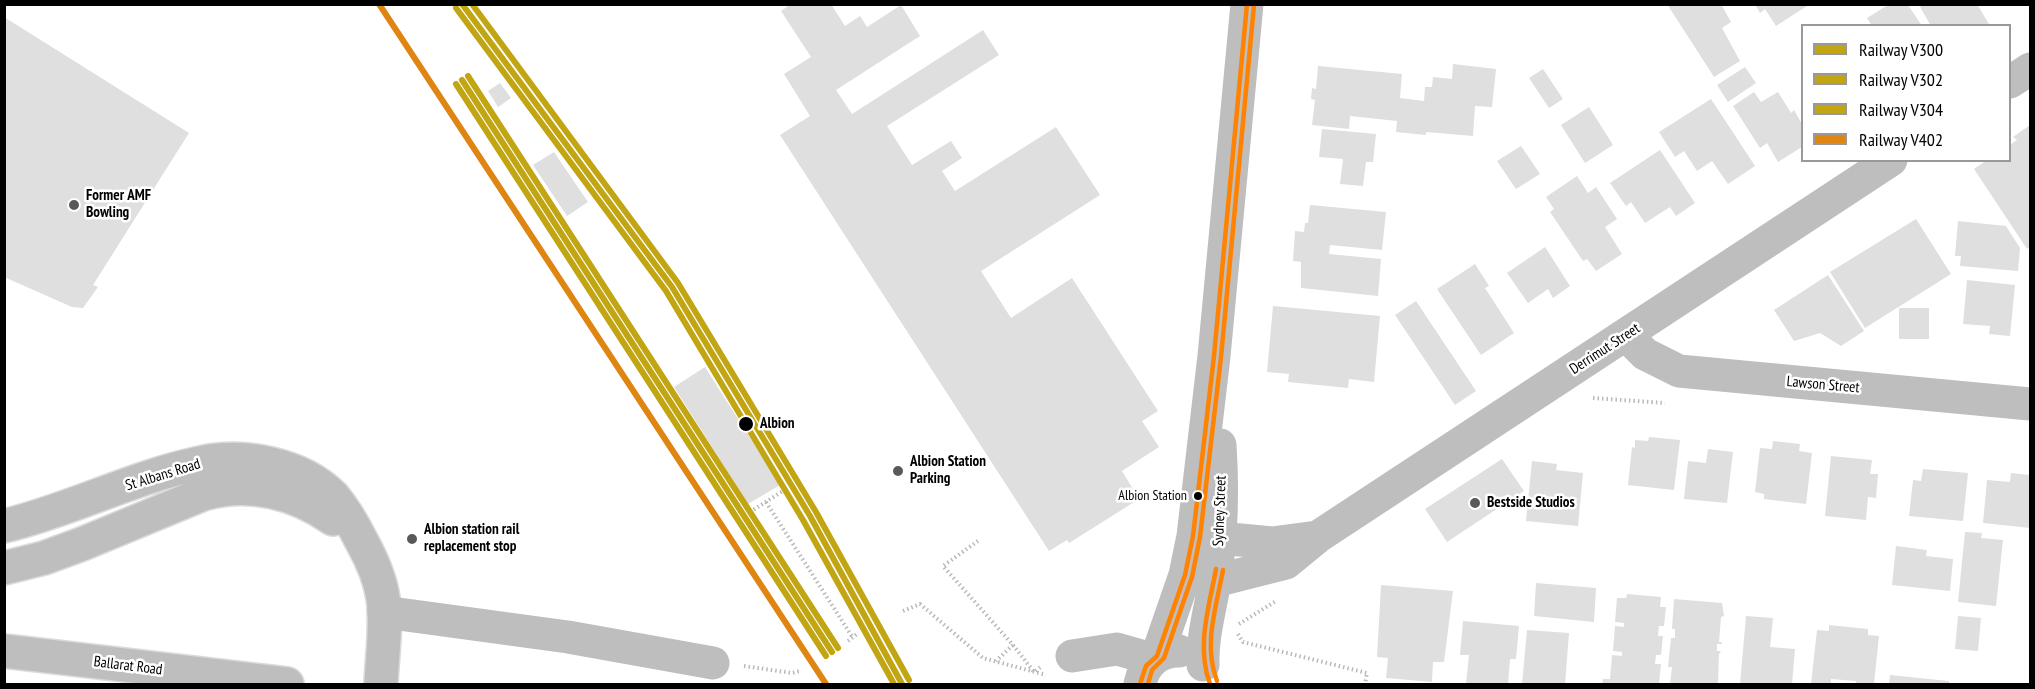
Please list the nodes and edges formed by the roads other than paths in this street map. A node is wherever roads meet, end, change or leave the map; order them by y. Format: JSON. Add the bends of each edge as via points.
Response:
{"nodes":[{"id":1,"x":1247,"y":4,"type":"edge"},
{"id":2,"x":2031,"y":69,"type":"edge"},
{"id":3,"x":2011,"y":81,"type":"edge"},
{"id":4,"x":1888,"y":162,"type":"edge"},
{"id":5,"x":1626,"y":335,"type":"junction"},
{"id":6,"x":2031,"y":404,"type":"edge"},
{"id":7,"x":4,"y":526,"type":"edge"},
{"id":8,"x":1319,"y":537,"type":"junction"},
{"id":9,"x":1206,"y":538,"type":"junction"},
{"id":10,"x":364,"y":545,"type":"junction"},
{"id":11,"x":4,"y":568,"type":"edge"},
{"id":12,"x":1229,"y":577,"type":"junction"},
{"id":13,"x":384,"y":612,"type":"junction"},
{"id":14,"x":4,"y":651,"type":"edge"},
{"id":15,"x":713,"y":663,"type":"road end"},
{"id":16,"x":1150,"y":666,"type":"edge"},
{"id":17,"x":1063,"y":667,"type":"road end"},
{"id":18,"x":1207,"y":675,"type":"edge"},
{"id":19,"x":287,"y":684,"type":"edge"},
{"id":20,"x":381,"y":684,"type":"edge"}],
"edges":[{"from":1,"to":9,"type":"main road","name":"Sydney Street","via":[[1214,356]]},
{"from":2,"to":3,"type":"main road"},
{"from":4,"to":5,"type":"main road","name":"Derrimut Street"},
{"from":5,"to":6,"type":"main road","name":"Lawson Street","via":[[1645,354],[1679,371]]},
{"from":5,"to":8,"type":"main road","name":"Derrimut Street"},
{"from":7,"to":10,"type":"main road","name":"St Albans Road","via":[[187,466],[231,459],[280,467],[316,483],[340,505]]},
{"from":8,"to":9,"type":"main road","name":"Derrimut Street","via":[[1272,543]]},
{"from":8,"to":12,"type":"main road","name":"Derrimut Street","via":[[1286,563]]},
{"from":9,"to":12,"type":"main road","name":"Sydney Street"},
{"from":9,"to":16,"type":"main road","name":"Sydney Street","via":[[1185,575]]},
{"from":10,"to":11,"type":"main road","name":"St Albans Road","via":[[343,525],[297,498],[242,488],[203,494],[82,544]]},
{"from":10,"to":13,"type":"main road","name":"St Albans Road","via":[[380,582]]},
{"from":12,"to":18,"type":"main road","name":"Sydney Street","via":[[1202,642]]},
{"from":13,"to":15,"type":"main road","via":[[568,637]]},
{"from":13,"to":20,"type":"main road","name":"St Albans Road"},
{"from":14,"to":19,"type":"main road","name":"Ballarat Road"},
{"from":16,"to":17,"type":"main road","via":[[1117,649]]},
{"from":16,"to":18,"type":"main road","via":[[1177,651],[1196,658]]}]}
